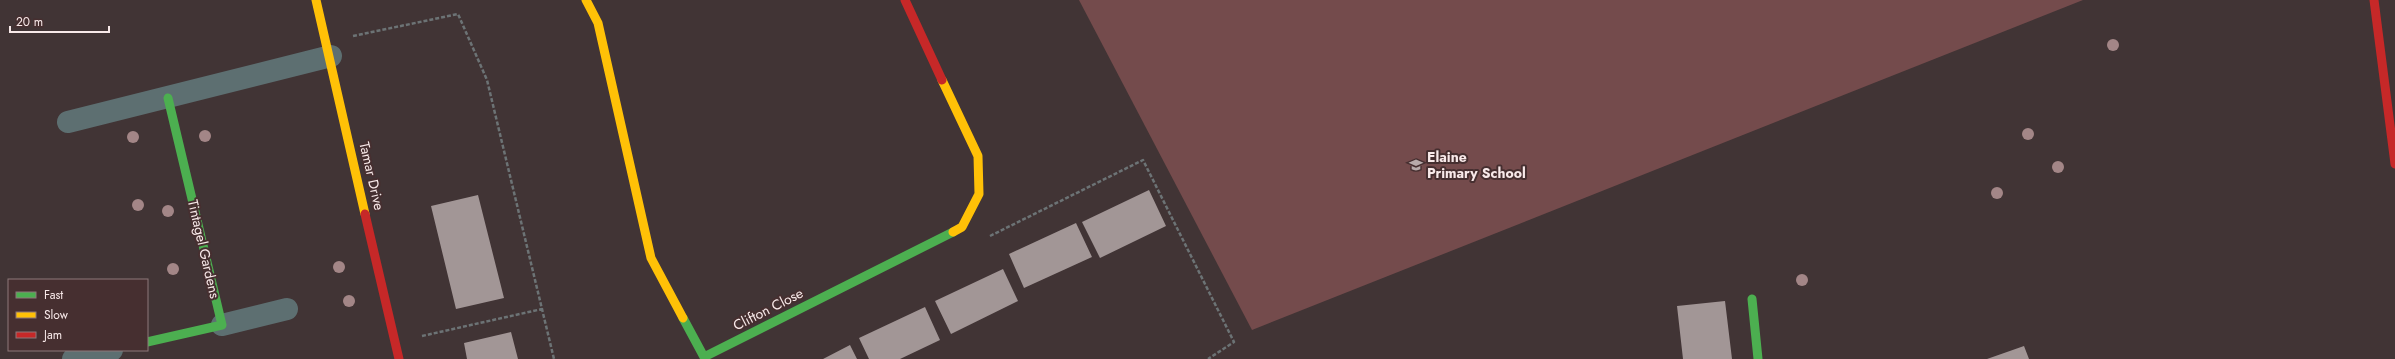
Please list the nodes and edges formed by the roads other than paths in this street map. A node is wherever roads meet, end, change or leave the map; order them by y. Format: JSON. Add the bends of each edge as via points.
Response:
{"nodes":[{"id":1,"x":316,"y":0,"type":"edge"},
{"id":2,"x":586,"y":0,"type":"edge"},
{"id":3,"x":905,"y":0,"type":"edge"},
{"id":4,"x":2374,"y":0,"type":"edge"},
{"id":5,"x":329,"y":49,"type":"junction"},
{"id":6,"x":168,"y":98,"type":"junction"},
{"id":7,"x":68,"y":122,"type":"dead end"},
{"id":8,"x":2395,"y":164,"type":"edge"},
{"id":9,"x":1752,"y":299,"type":"dead end"},
{"id":10,"x":287,"y":309,"type":"dead end"},
{"id":11,"x":222,"y":325,"type":"junction"},
{"id":12,"x":148,"y":342,"type":"edge"},
{"id":13,"x":108,"y":351,"type":"edge"},
{"id":14,"x":702,"y":358,"type":"edge"},
{"id":15,"x":73,"y":359,"type":"edge"},
{"id":16,"x":399,"y":359,"type":"edge"},
{"id":17,"x":1758,"y":359,"type":"edge"}],
"edges":[{"from":1,"to":5,"type":"street","name":"Tamar Drive"},
{"from":2,"to":14,"type":"street","name":"Clifton Close","via":[[598,23],[651,258]]},
{"from":3,"to":14,"type":"street","name":"Clifton Close","via":[[978,156],[979,194],[962,227]]},
{"from":4,"to":8,"type":"street"},
{"from":5,"to":6,"type":"street"},
{"from":5,"to":16,"type":"street","name":"Tamar Drive"},
{"from":6,"to":7,"type":"street"},
{"from":6,"to":11,"type":"street","name":"Tintagel Gardens"},
{"from":9,"to":17,"type":"street"},
{"from":10,"to":11,"type":"street"},
{"from":11,"to":12,"type":"street"},
{"from":13,"to":15,"type":"street"}]}
